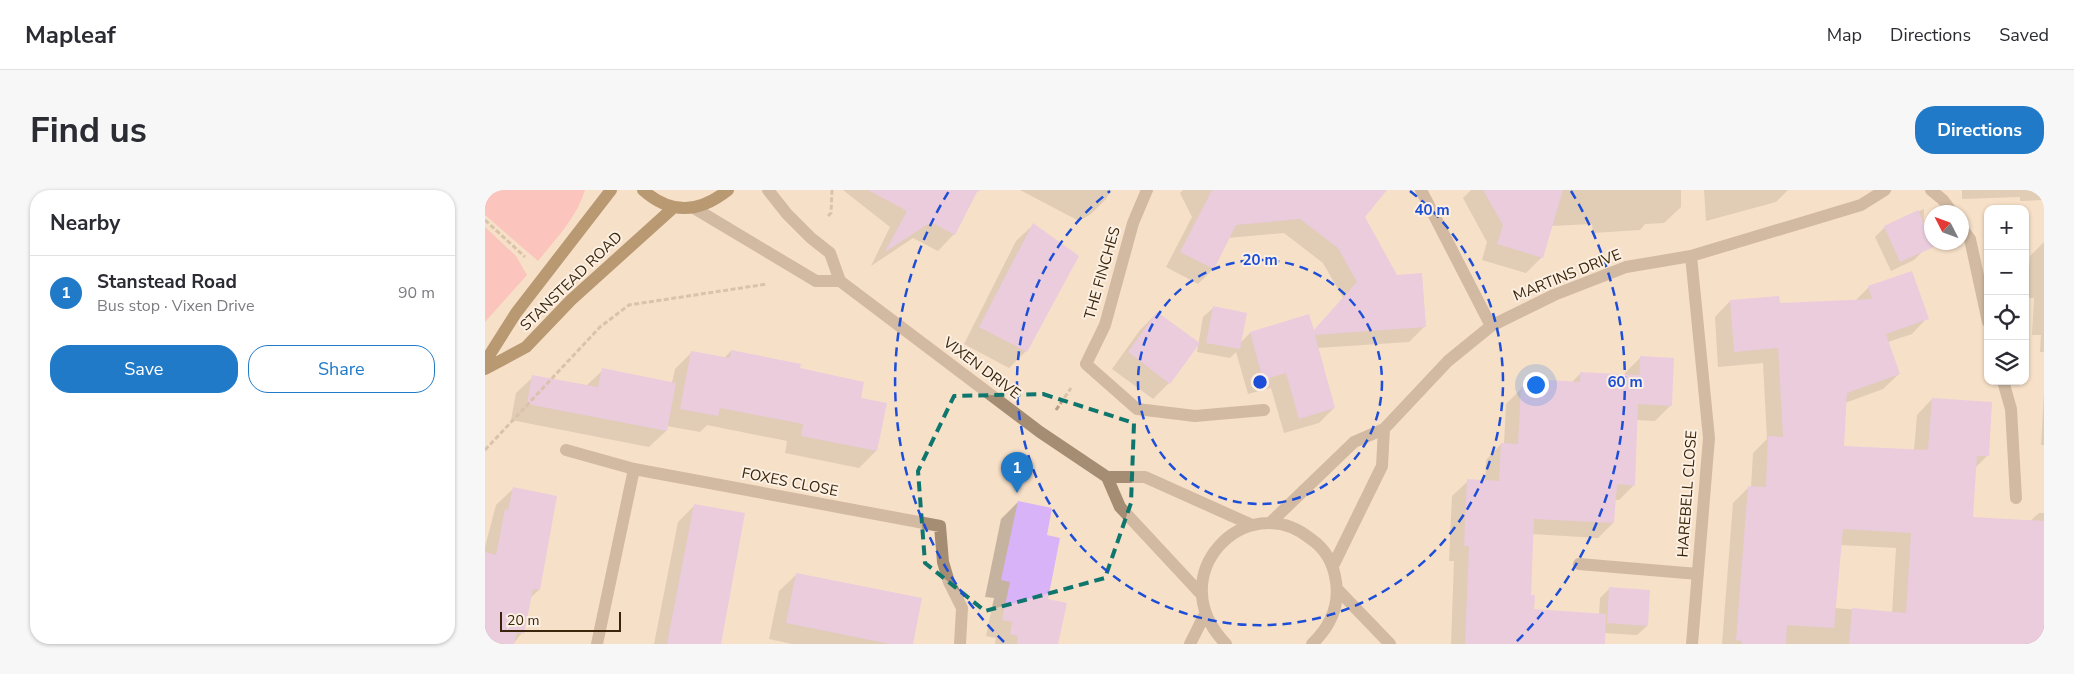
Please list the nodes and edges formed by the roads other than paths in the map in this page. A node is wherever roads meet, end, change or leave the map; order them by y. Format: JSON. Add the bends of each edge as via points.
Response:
{"nodes":[{"id":1,"x":611,"y":190,"type":"edge"},
{"id":2,"x":643,"y":190,"type":"edge"},
{"id":3,"x":728,"y":190,"type":"edge"},
{"id":4,"x":768,"y":190,"type":"edge"},
{"id":5,"x":1147,"y":190,"type":"edge"},
{"id":6,"x":1421,"y":190,"type":"edge"},
{"id":7,"x":1885,"y":190,"type":"edge"},
{"id":8,"x":1931,"y":190,"type":"edge"},
{"id":9,"x":1947,"y":205,"type":"edge"},
{"id":10,"x":673,"y":208,"type":"junction"},
{"id":11,"x":694,"y":208,"type":"junction"},
{"id":12,"x":1969,"y":238,"type":"edge"},
{"id":13,"x":1691,"y":256,"type":"junction"},
{"id":14,"x":840,"y":281,"type":"junction"},
{"id":15,"x":1984,"y":304,"type":"edge"},
{"id":16,"x":1491,"y":326,"type":"junction"},
{"id":17,"x":485,"y":362,"type":"edge"},
{"id":18,"x":485,"y":369,"type":"edge"},
{"id":19,"x":2004,"y":385,"type":"edge"},
{"id":20,"x":1263,"y":410,"type":"dead end"},
{"id":21,"x":1384,"y":429,"type":"junction"},
{"id":22,"x":566,"y":450,"type":"dead end"},
{"id":23,"x":633,"y":469,"type":"junction"},
{"id":24,"x":1107,"y":477,"type":"junction"},
{"id":25,"x":2016,"y":498,"type":"dead end"},
{"id":26,"x":1270,"y":523,"type":"junction"},
{"id":27,"x":1252,"y":525,"type":"junction"},
{"id":28,"x":1579,"y":564,"type":"dead end"},
{"id":29,"x":1333,"y":566,"type":"junction"},
{"id":30,"x":1698,"y":574,"type":"junction"},
{"id":31,"x":1338,"y":590,"type":"junction"},
{"id":32,"x":1201,"y":594,"type":"junction"},
{"id":33,"x":1205,"y":614,"type":"junction"},
{"id":34,"x":597,"y":644,"type":"edge"},
{"id":35,"x":960,"y":644,"type":"edge"},
{"id":36,"x":1190,"y":644,"type":"edge"},
{"id":37,"x":1226,"y":644,"type":"edge"},
{"id":38,"x":1312,"y":644,"type":"edge"},
{"id":39,"x":1390,"y":644,"type":"edge"},
{"id":40,"x":1692,"y":644,"type":"edge"}],
"edges":[{"from":1,"to":17,"type":"main road","name":"STANSTEAD ROAD","via":[[516,313]]},
{"from":2,"to":10,"type":"main road","via":[[654,200]]},
{"from":3,"to":11,"type":"main road","via":[[713,201]]},
{"from":4,"to":14,"type":"street","via":[[787,214],[830,253]]},
{"from":5,"to":20,"type":"street","name":"THE FINCHES","via":[[1133,223],[1105,325],[1086,364],[1137,409],[1195,416]]},
{"from":6,"to":16,"type":"street"},
{"from":7,"to":13,"type":"street","name":"MARTINS DRIVE","via":[[1861,205]]},
{"from":8,"to":9,"type":"street"},
{"from":10,"to":11,"type":"main road"},
{"from":10,"to":18,"type":"main road","name":"STANSTEAD ROAD","via":[[571,300],[526,347]]},
{"from":11,"to":14,"type":"street","via":[[816,281]]},
{"from":12,"to":15,"type":"street"},
{"from":13,"to":16,"type":"street","name":"MARTINS DRIVE","via":[[1626,267],[1554,295]]},
{"from":13,"to":30,"type":"street","name":"HAREBELL CLOSE","via":[[1709,438]]},
{"from":14,"to":24,"type":"street","name":"VIXEN DRIVE","via":[[1040,432]]},
{"from":16,"to":21,"type":"street","name":"MARTINS DRIVE","via":[[1448,361]]},
{"from":19,"to":25,"type":"street","via":[[2011,409]]},
{"from":21,"to":26,"type":"street","name":"MARTINS DRIVE","via":[[1354,442]]},
{"from":21,"to":29,"type":"street","via":[[1382,466]]},
{"from":22,"to":23,"type":"street","name":"FOXES CLOSE"},
{"from":23,"to":34,"type":"street"},
{"from":23,"to":35,"type":"street","name":"FOXES CLOSE","via":[[940,526],[943,562],[963,608]]},
{"from":24,"to":27,"type":"street","via":[[1145,477]]},
{"from":24,"to":32,"type":"street","via":[[1120,507]]},
{"from":26,"to":27,"type":"street"},
{"from":26,"to":29,"type":"street","via":[[1303,532],[1321,546]]},
{"from":27,"to":32,"type":"street","via":[[1222,542],[1211,555],[1203,574]]},
{"from":28,"to":30,"type":"street"},
{"from":29,"to":31,"type":"street"},
{"from":30,"to":40,"type":"street","name":"HAREBELL CLOSE"},
{"from":31,"to":38,"type":"street","via":[[1335,613],[1324,633]]},
{"from":31,"to":39,"type":"street"},
{"from":32,"to":33,"type":"street"},
{"from":33,"to":36,"type":"street"},
{"from":33,"to":37,"type":"street","via":[[1214,632]]}]}
